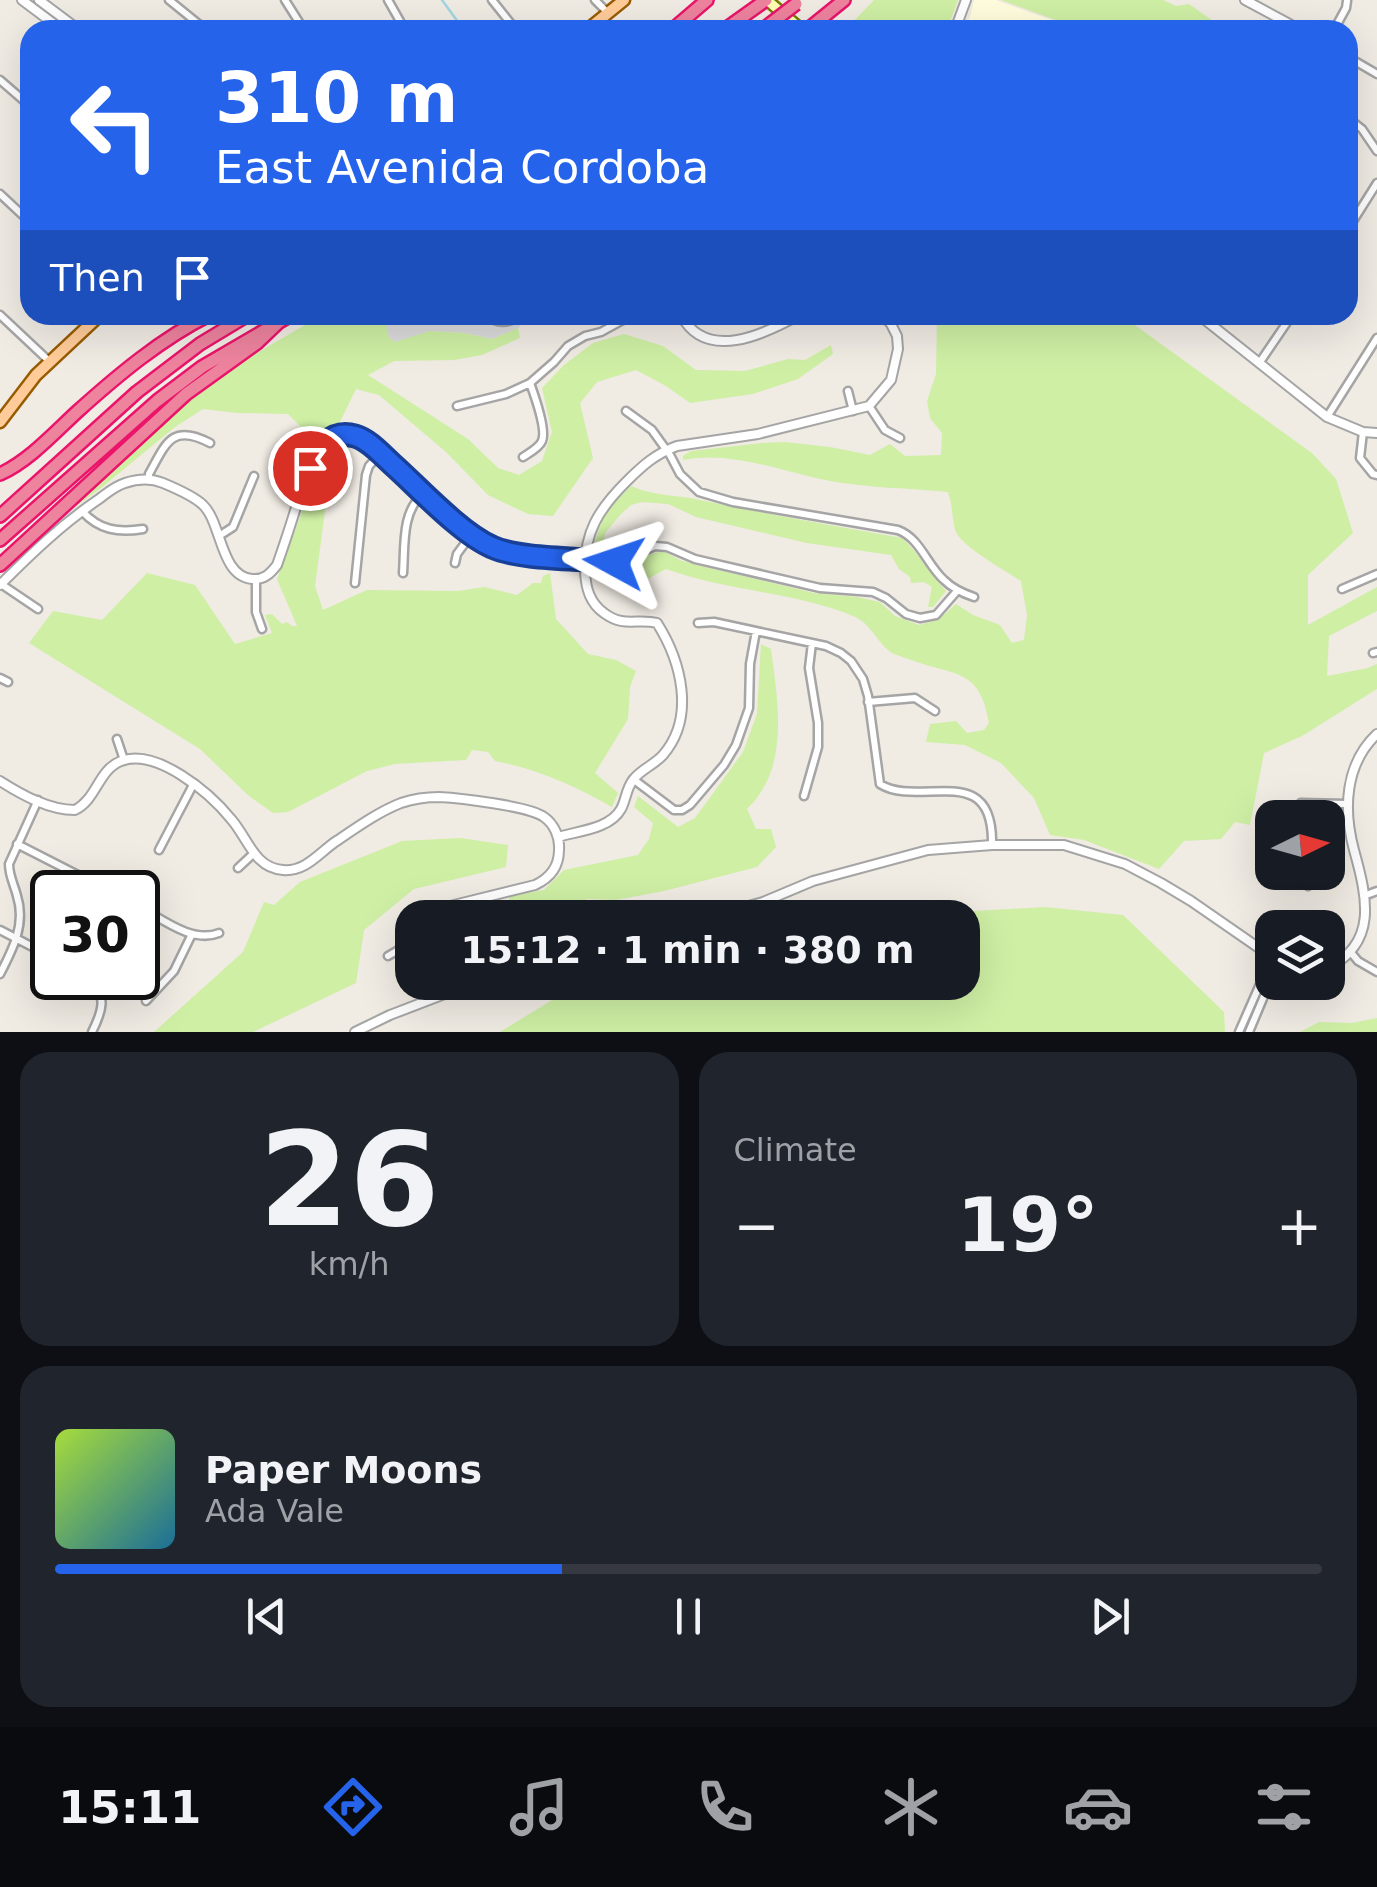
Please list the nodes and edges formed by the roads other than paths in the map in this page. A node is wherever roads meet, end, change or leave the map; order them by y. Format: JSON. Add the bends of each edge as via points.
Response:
{"nodes":[{"id":1,"x":39,"y":0,"type":"edge"},
{"id":2,"x":169,"y":0,"type":"edge"},
{"id":3,"x":492,"y":0,"type":"edge"},
{"id":4,"x":595,"y":0,"type":"edge"},
{"id":5,"x":624,"y":0,"type":"edge"},
{"id":6,"x":707,"y":0,"type":"edge"},
{"id":7,"x":767,"y":0,"type":"edge"},
{"id":8,"x":844,"y":0,"type":"edge"},
{"id":9,"x":26,"y":1,"type":"edge"},
{"id":10,"x":799,"y":2,"type":"edge"},
{"id":11,"x":1252,"y":2,"type":"edge"},
{"id":12,"x":608,"y":14,"type":"junction"},
{"id":13,"x":50,"y":20,"type":"edge"},
{"id":14,"x":66,"y":20,"type":"edge"},
{"id":15,"x":194,"y":20,"type":"edge"},
{"id":16,"x":508,"y":20,"type":"edge"},
{"id":17,"x":600,"y":20,"type":"edge"},
{"id":18,"x":684,"y":20,"type":"edge"},
{"id":19,"x":738,"y":20,"type":"edge"},
{"id":20,"x":774,"y":20,"type":"edge"},
{"id":21,"x":792,"y":20,"type":"edge"},
{"id":22,"x":817,"y":20,"type":"edge"},
{"id":23,"x":1283,"y":20,"type":"edge"},
{"id":24,"x":0,"y":80,"type":"edge"},
{"id":25,"x":20,"y":97,"type":"edge"},
{"id":26,"x":1358,"y":126,"type":"edge"},
{"id":27,"x":1377,"y":151,"type":"edge"},
{"id":28,"x":1377,"y":183,"type":"edge"},
{"id":29,"x":0,"y":194,"type":"edge"},
{"id":30,"x":20,"y":211,"type":"edge"},
{"id":31,"x":1358,"y":213,"type":"edge"},
{"id":32,"x":0,"y":315,"type":"edge"},
{"id":33,"x":89,"y":325,"type":"edge"},
{"id":34,"x":190,"y":325,"type":"edge"},
{"id":35,"x":231,"y":325,"type":"edge"},
{"id":36,"x":274,"y":325,"type":"edge"},
{"id":37,"x":278,"y":325,"type":"edge"},
{"id":38,"x":614,"y":325,"type":"edge"},
{"id":39,"x":688,"y":325,"type":"edge"},
{"id":40,"x":778,"y":325,"type":"edge"},
{"id":41,"x":892,"y":325,"type":"edge"},
{"id":42,"x":1212,"y":325,"type":"edge"},
{"id":43,"x":1285,"y":325,"type":"edge"},
{"id":44,"x":1377,"y":338,"type":"edge"},
{"id":45,"x":49,"y":361,"type":"junction"},
{"id":46,"x":1260,"y":362,"type":"junction"},
{"id":47,"x":530,"y":383,"type":"junction"},
{"id":48,"x":848,"y":391,"type":"dead end"},
{"id":49,"x":457,"y":406,"type":"dead end"},
{"id":50,"x":869,"y":406,"type":"junction"},
{"id":51,"x":626,"y":411,"type":"dead end"},
{"id":52,"x":853,"y":411,"type":"junction"},
{"id":53,"x":2,"y":417,"type":"edge"},
{"id":54,"x":1327,"y":417,"type":"junction"},
{"id":55,"x":1363,"y":432,"type":"junction"},
{"id":56,"x":1377,"y":433,"type":"edge"},
{"id":57,"x":900,"y":438,"type":"dead end"},
{"id":58,"x":210,"y":443,"type":"dead end"},
{"id":59,"x":666,"y":450,"type":"junction"},
{"id":60,"x":380,"y":454,"type":"junction"},
{"id":61,"x":523,"y":457,"type":"dead end"},
{"id":62,"x":0,"y":474,"type":"edge"},
{"id":63,"x":1377,"y":475,"type":"edge"},
{"id":64,"x":254,"y":476,"type":"dead end"},
{"id":65,"x":149,"y":480,"type":"junction"},
{"id":66,"x":424,"y":493,"type":"junction"},
{"id":67,"x":82,"y":510,"type":"junction"},
{"id":68,"x":0,"y":516,"type":"edge"},
{"id":69,"x":142,"y":528,"type":"dead end"},
{"id":70,"x":471,"y":535,"type":"junction"},
{"id":71,"x":219,"y":536,"type":"junction"},
{"id":72,"x":0,"y":540,"type":"edge"},
{"id":73,"x":586,"y":559,"type":"junction"},
{"id":74,"x":455,"y":563,"type":"dead end"},
{"id":75,"x":0,"y":566,"type":"edge"},
{"id":76,"x":403,"y":573,"type":"dead end"},
{"id":77,"x":1377,"y":574,"type":"edge"},
{"id":78,"x":256,"y":580,"type":"junction"},
{"id":79,"x":355,"y":583,"type":"dead end"},
{"id":80,"x":0,"y":584,"type":"edge"},
{"id":81,"x":1342,"y":589,"type":"dead end"},
{"id":82,"x":957,"y":591,"type":"junction"},
{"id":83,"x":974,"y":597,"type":"dead end"},
{"id":84,"x":38,"y":608,"type":"dead end"},
{"id":85,"x":698,"y":623,"type":"dead end"},
{"id":86,"x":262,"y":629,"type":"dead end"},
{"id":87,"x":756,"y":631,"type":"junction"},
{"id":88,"x":812,"y":643,"type":"junction"},
{"id":89,"x":868,"y":702,"type":"junction"},
{"id":90,"x":935,"y":711,"type":"dead end"},
{"id":91,"x":1377,"y":734,"type":"edge"},
{"id":92,"x":117,"y":739,"type":"dead end"},
{"id":93,"x":124,"y":760,"type":"junction"},
{"id":94,"x":634,"y":779,"type":"junction"},
{"id":95,"x":0,"y":781,"type":"edge"},
{"id":96,"x":194,"y":782,"type":"junction"},
{"id":97,"x":804,"y":796,"type":"dead end"},
{"id":98,"x":38,"y":800,"type":"junction"},
{"id":99,"x":1347,"y":804,"type":"joint"},
{"id":100,"x":558,"y":837,"type":"junction"},
{"id":101,"x":17,"y":844,"type":"junction"},
{"id":102,"x":992,"y":845,"type":"junction"},
{"id":103,"x":159,"y":850,"type":"dead end"},
{"id":104,"x":253,"y":854,"type":"junction"},
{"id":105,"x":238,"y":868,"type":"dead end"},
{"id":106,"x":68,"y":870,"type":"edge"},
{"id":107,"x":1373,"y":892,"type":"edge"},
{"id":108,"x":476,"y":900,"type":"edge"},
{"id":109,"x":768,"y":900,"type":"edge"},
{"id":110,"x":160,"y":917,"type":"edge"},
{"id":111,"x":0,"y":930,"type":"edge"},
{"id":112,"x":219,"y":932,"type":"dead end"},
{"id":113,"x":192,"y":934,"type":"junction"},
{"id":114,"x":17,"y":938,"type":"junction"},
{"id":115,"x":30,"y":945,"type":"edge"},
{"id":116,"x":1255,"y":945,"type":"edge"},
{"id":117,"x":395,"y":952,"type":"edge"},
{"id":118,"x":1353,"y":955,"type":"junction"},
{"id":119,"x":388,"y":956,"type":"dead end"},
{"id":120,"x":1345,"y":959,"type":"edge"},
{"id":121,"x":1377,"y":972,"type":"edge"},
{"id":122,"x":0,"y":974,"type":"edge"},
{"id":123,"x":1255,"y":996,"type":"edge"},
{"id":124,"x":103,"y":1000,"type":"edge"},
{"id":125,"x":422,"y":1000,"type":"edge"},
{"id":126,"x":1262,"y":1000,"type":"edge"},
{"id":127,"x":146,"y":1001,"type":"dead end"},
{"id":128,"x":92,"y":1032,"type":"edge"},
{"id":129,"x":355,"y":1032,"type":"edge"},
{"id":130,"x":1239,"y":1032,"type":"edge"},
{"id":131,"x":1249,"y":1032,"type":"edge"}],
"edges":[{"from":1,"to":14,"type":"street"},
{"from":2,"to":15,"type":"street"},
{"from":3,"to":16,"type":"street"},
{"from":4,"to":12,"type":"street"},
{"from":5,"to":12,"type":"main road"},
{"from":6,"to":18,"type":"highway"},
{"from":7,"to":19,"type":"highway"},
{"from":7,"to":21,"type":"main road"},
{"from":8,"to":22,"type":"highway"},
{"from":9,"to":13,"type":"street"},
{"from":10,"to":20,"type":"highway","bridge":true},
{"from":11,"to":23,"type":"street"},
{"from":12,"to":17,"type":"main road"},
{"from":24,"to":25,"type":"street"},
{"from":26,"to":27,"type":"street"},
{"from":28,"to":31,"type":"street"},
{"from":29,"to":30,"type":"street"},
{"from":32,"to":45,"type":"street"},
{"from":33,"to":45,"type":"main road"},
{"from":34,"to":62,"type":"highway","via":[[123,371]]},
{"from":35,"to":68,"type":"highway","via":[[137,392]]},
{"from":36,"to":72,"type":"highway","via":[[157,401]]},
{"from":37,"to":75,"type":"highway","via":[[186,394]]},
{"from":38,"to":47,"type":"street","via":[[568,346]]},
{"from":39,"to":40,"type":"street","via":[[718,342]]},
{"from":41,"to":50,"type":"street","via":[[898,350],[891,380]]},
{"from":42,"to":46,"type":"street"},
{"from":43,"to":46,"type":"street"},
{"from":44,"to":54,"type":"street"},
{"from":45,"to":53,"type":"main road"},
{"from":46,"to":54,"type":"street"},
{"from":47,"to":49,"type":"street"},
{"from":47,"to":61,"type":"street","via":[[542,441]]},
{"from":48,"to":52,"type":"street"},
{"from":50,"to":52,"type":"street"},
{"from":50,"to":57,"type":"street","via":[[885,430]]},
{"from":51,"to":59,"type":"street"},
{"from":52,"to":59,"type":"street"},
{"from":54,"to":55,"type":"street"},
{"from":55,"to":56,"type":"street"},
{"from":55,"to":63,"type":"street","via":[[1360,458]]},
{"from":58,"to":65,"type":"street","via":[[181,434],[167,444]]},
{"from":59,"to":73,"type":"street","via":[[599,512]]},
{"from":59,"to":82,"type":"street","via":[[699,492],[910,534]]},
{"from":60,"to":66,"type":"street"},
{"from":60,"to":78,"type":"street","via":[[356,436],[336,437],[319,448],[277,565]]},
{"from":60,"to":79,"type":"street","via":[[366,476]]},
{"from":64,"to":71,"type":"street","via":[[232,527]]},
{"from":65,"to":67,"type":"street","via":[[119,485]]},
{"from":65,"to":71,"type":"street","via":[[199,502]]},
{"from":66,"to":70,"type":"street"},
{"from":66,"to":76,"type":"street","via":[[408,514]]},
{"from":67,"to":69,"type":"street","via":[[112,531]]},
{"from":67,"to":80,"type":"street"},
{"from":70,"to":73,"type":"street","via":[[507,553]]},
{"from":70,"to":74,"type":"street"},
{"from":71,"to":78,"type":"street","via":[[231,566]]},
{"from":73,"to":82,"type":"street","via":[[614,562],[667,547],[820,588],[873,592],[920,618],[936,615]]},
{"from":73,"to":94,"type":"street","via":[[587,590],[601,612],[616,621],[657,623],[682,678],[676,732]]},
{"from":77,"to":81,"type":"street"},
{"from":78,"to":86,"type":"street"},
{"from":80,"to":84,"type":"street"},
{"from":82,"to":83,"type":"street"},
{"from":85,"to":87,"type":"street"},
{"from":87,"to":88,"type":"street"},
{"from":87,"to":94,"type":"street","via":[[749,708],[724,765],[682,810]]},
{"from":88,"to":89,"type":"street","via":[[851,661]]},
{"from":88,"to":97,"type":"street","via":[[818,747]]},
{"from":89,"to":90,"type":"street","via":[[915,698]]},
{"from":89,"to":102,"type":"street","via":[[880,784],[972,797],[988,815]]},
{"from":91,"to":99,"type":"street","via":[[1358,756]]},
{"from":92,"to":93,"type":"street"},
{"from":93,"to":96,"type":"street","via":[[154,762]]},
{"from":93,"to":98,"type":"street","via":[[108,769],[75,810]]},
{"from":94,"to":100,"type":"street","via":[[609,822]]},
{"from":95,"to":98,"type":"street"},
{"from":96,"to":103,"type":"street"},
{"from":96,"to":104,"type":"street","via":[[234,822]]},
{"from":98,"to":101,"type":"street"},
{"from":99,"to":107,"type":"street","via":[[1354,852]]},
{"from":100,"to":104,"type":"street","via":[[534,811],[421,798],[379,814],[300,868],[271,868]]},
{"from":100,"to":108,"type":"street","via":[[557,864],[544,881]]},
{"from":101,"to":106,"type":"street"},
{"from":101,"to":114,"type":"street","via":[[9,872],[20,913]]},
{"from":102,"to":109,"type":"street","via":[[928,850]]},
{"from":102,"to":116,"type":"street","via":[[1064,845],[1125,864]]},
{"from":104,"to":105,"type":"street"},
{"from":107,"to":118,"type":"street","via":[[1372,920]]},
{"from":110,"to":113,"type":"street"},
{"from":111,"to":114,"type":"street"},
{"from":112,"to":113,"type":"street","via":[[207,938]]},
{"from":113,"to":127,"type":"street","via":[[174,971]]},
{"from":114,"to":115,"type":"street"},
{"from":114,"to":122,"type":"street"},
{"from":117,"to":119,"type":"street"},
{"from":118,"to":120,"type":"street"},
{"from":118,"to":121,"type":"street"},
{"from":123,"to":130,"type":"street"},
{"from":124,"to":128,"type":"street"},
{"from":125,"to":129,"type":"street"},
{"from":126,"to":131,"type":"street"}]}
